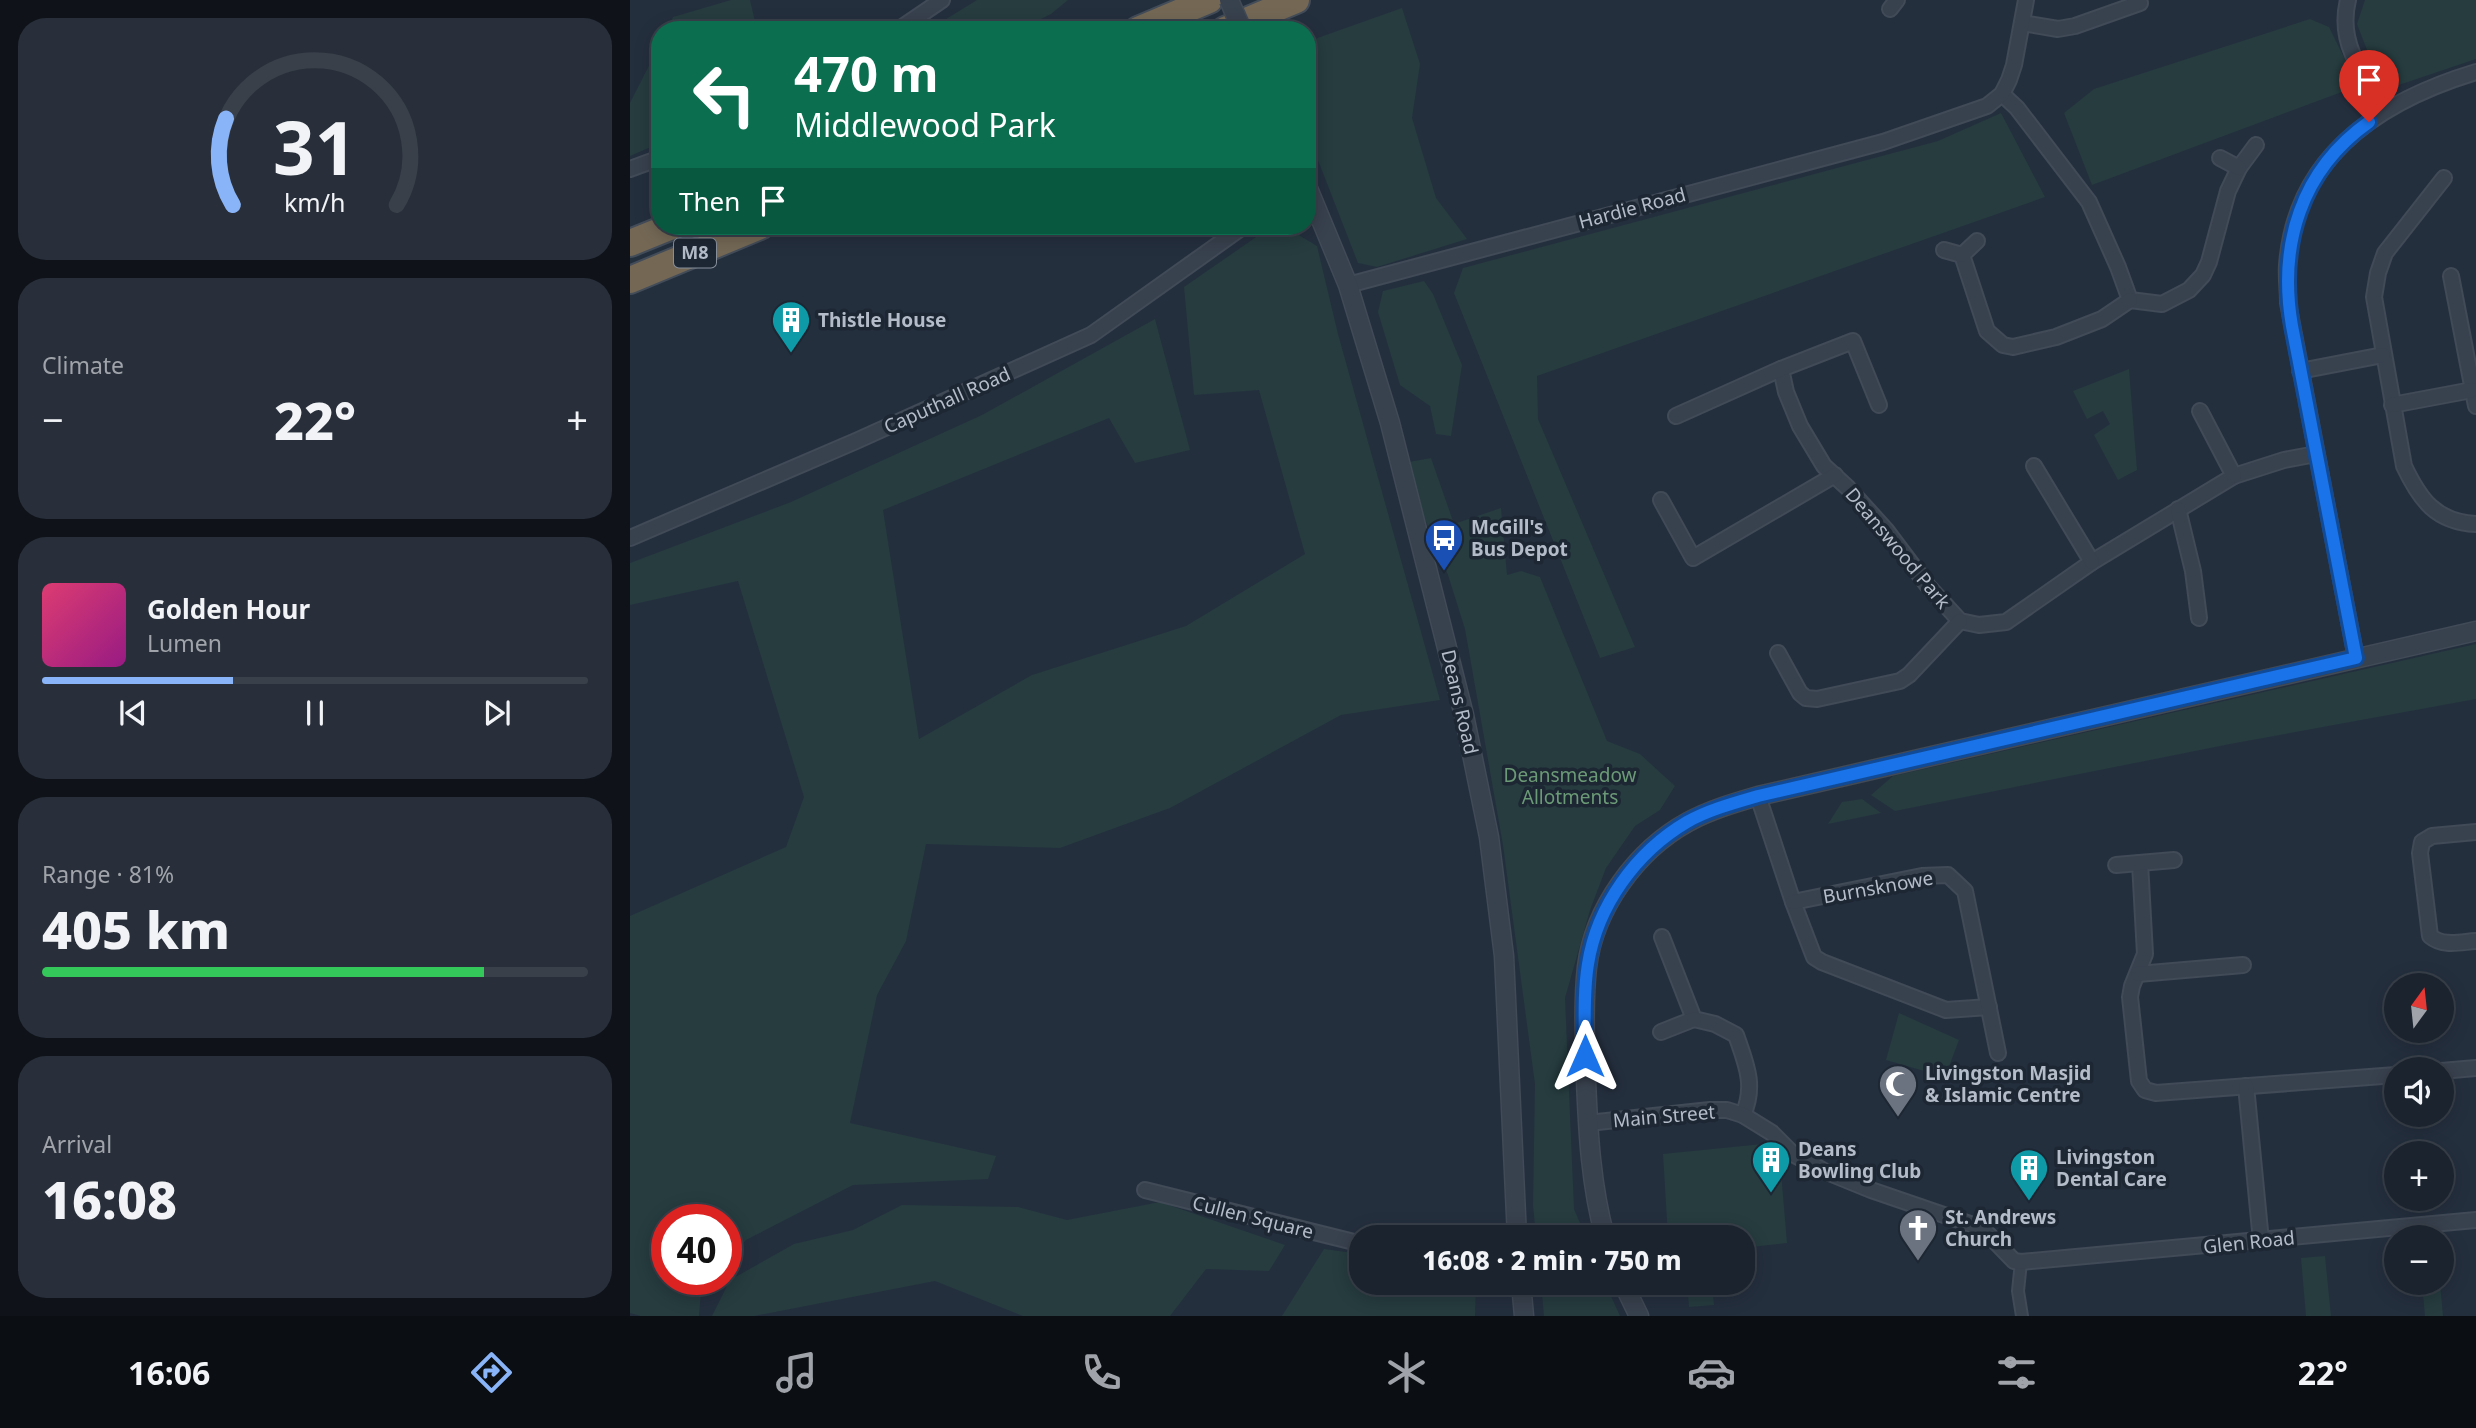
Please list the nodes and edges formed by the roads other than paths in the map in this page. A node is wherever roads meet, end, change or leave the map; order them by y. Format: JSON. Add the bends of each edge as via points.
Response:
{"nodes":[{"id":1,"x":942,"y":0,"type":"edge"},
{"id":2,"x":1209,"y":0,"type":"edge"},
{"id":3,"x":1229,"y":0,"type":"edge"},
{"id":4,"x":1296,"y":0,"type":"edge"},
{"id":5,"x":2025,"y":0,"type":"edge"},
{"id":6,"x":2348,"y":0,"type":"edge"},
{"id":7,"x":2143,"y":1,"type":"edge"},
{"id":8,"x":911,"y":21,"type":"edge"},
{"id":9,"x":1159,"y":21,"type":"edge"},
{"id":10,"x":1238,"y":21,"type":"edge"},
{"id":11,"x":1246,"y":21,"type":"edge"},
{"id":12,"x":2022,"y":23,"type":"junction"},
{"id":13,"x":2476,"y":72,"type":"edge"},
{"id":14,"x":2002,"y":94,"type":"junction"},
{"id":15,"x":2387,"y":109,"type":"junction"},
{"id":16,"x":2256,"y":145,"type":"dead end"},
{"id":17,"x":2220,"y":158,"type":"dead end"},
{"id":18,"x":651,"y":161,"type":"edge"},
{"id":19,"x":2239,"y":168,"type":"junction"},
{"id":20,"x":630,"y":169,"type":"edge"},
{"id":21,"x":2444,"y":178,"type":"dead end"},
{"id":22,"x":1316,"y":207,"type":"edge"},
{"id":23,"x":651,"y":234,"type":"edge"},
{"id":24,"x":739,"y":235,"type":"edge"},
{"id":25,"x":1231,"y":235,"type":"edge"},
{"id":26,"x":1977,"y":241,"type":"dead end"},
{"id":27,"x":630,"y":243,"type":"edge"},
{"id":28,"x":1944,"y":250,"type":"dead end"},
{"id":29,"x":1962,"y":255,"type":"junction"},
{"id":30,"x":2451,"y":276,"type":"dead end"},
{"id":31,"x":630,"y":281,"type":"edge"},
{"id":32,"x":1349,"y":285,"type":"junction"},
{"id":33,"x":2130,"y":300,"type":"junction"},
{"id":34,"x":2383,"y":355,"type":"junction"},
{"id":35,"x":1781,"y":369,"type":"junction"},
{"id":36,"x":2300,"y":371,"type":"junction"},
{"id":37,"x":2472,"y":390,"type":"junction"},
{"id":38,"x":1879,"y":405,"type":"dead end"},
{"id":39,"x":2392,"y":405,"type":"junction"},
{"id":40,"x":2476,"y":406,"type":"edge"},
{"id":41,"x":2200,"y":411,"type":"dead end"},
{"id":42,"x":1676,"y":416,"type":"dead end"},
{"id":43,"x":2316,"y":454,"type":"junction"},
{"id":44,"x":2034,"y":466,"type":"dead end"},
{"id":45,"x":1835,"y":475,"type":"junction"},
{"id":46,"x":2234,"y":476,"type":"junction"},
{"id":47,"x":1661,"y":500,"type":"dead end"},
{"id":48,"x":2178,"y":509,"type":"junction"},
{"id":49,"x":2476,"y":524,"type":"edge"},
{"id":50,"x":630,"y":538,"type":"edge"},
{"id":51,"x":2092,"y":562,"type":"junction"},
{"id":52,"x":2199,"y":618,"type":"dead end"},
{"id":53,"x":1960,"y":621,"type":"junction"},
{"id":54,"x":2476,"y":631,"type":"edge"},
{"id":55,"x":1778,"y":653,"type":"dead end"},
{"id":56,"x":2356,"y":658,"type":"junction"},
{"id":57,"x":1758,"y":796,"type":"junction"},
{"id":58,"x":2476,"y":832,"type":"edge"},
{"id":59,"x":2174,"y":860,"type":"dead end"},
{"id":60,"x":2140,"y":863,"type":"junction"},
{"id":61,"x":2116,"y":865,"type":"dead end"},
{"id":62,"x":1793,"y":902,"type":"junction"},
{"id":63,"x":1662,"y":937,"type":"dead end"},
{"id":64,"x":2476,"y":941,"type":"edge"},
{"id":65,"x":2243,"y":965,"type":"dead end"},
{"id":66,"x":2138,"y":974,"type":"junction"},
{"id":67,"x":1989,"y":1007,"type":"junction"},
{"id":68,"x":1694,"y":1019,"type":"junction"},
{"id":69,"x":1661,"y":1032,"type":"dead end"},
{"id":70,"x":1998,"y":1053,"type":"dead end"},
{"id":71,"x":2476,"y":1069,"type":"edge"},
{"id":72,"x":2454,"y":1070,"type":"edge"},
{"id":73,"x":2384,"y":1076,"type":"edge"},
{"id":74,"x":2246,"y":1086,"type":"junction"},
{"id":75,"x":1743,"y":1115,"type":"junction"},
{"id":76,"x":1588,"y":1123,"type":"junction"},
{"id":77,"x":1145,"y":1190,"type":"dead end"},
{"id":78,"x":2476,"y":1220,"type":"edge"},
{"id":79,"x":1516,"y":1225,"type":"edge"},
{"id":80,"x":1602,"y":1225,"type":"edge"},
{"id":81,"x":1349,"y":1241,"type":"edge"},
{"id":82,"x":2261,"y":1241,"type":"junction"},
{"id":83,"x":2021,"y":1262,"type":"junction"},
{"id":84,"x":1522,"y":1295,"type":"edge"},
{"id":85,"x":1629,"y":1295,"type":"edge"},
{"id":86,"x":1524,"y":1316,"type":"edge"},
{"id":87,"x":1639,"y":1316,"type":"edge"},
{"id":88,"x":2022,"y":1316,"type":"edge"}],
"edges":[{"from":1,"to":8,"type":"street"},
{"from":2,"to":9,"type":"highway"},
{"from":3,"to":10,"type":"street","bridge":true},
{"from":4,"to":11,"type":"highway"},
{"from":5,"to":12,"type":"street"},
{"from":6,"to":15,"type":"street","via":[[2344,27],[2348,40],[2360,70]]},
{"from":7,"to":12,"type":"street","via":[[2058,29]]},
{"from":12,"to":14,"type":"street","via":[[2014,65]]},
{"from":13,"to":15,"type":"street"},
{"from":14,"to":32,"type":"street","name":"Hardie Road","via":[[1987,106],[1916,132]]},
{"from":14,"to":33,"type":"street","via":[[2089,202]]},
{"from":15,"to":36,"type":"street","via":[[2351,134],[2322,166],[2293,230],[2287,265],[2288,303]]},
{"from":16,"to":19,"type":"street"},
{"from":17,"to":19,"type":"street"},
{"from":18,"to":20,"type":"street"},
{"from":19,"to":33,"type":"street","via":[[2203,275],[2189,290],[2162,304]]},
{"from":21,"to":34,"type":"street","via":[[2385,253],[2378,273],[2374,297]]},
{"from":22,"to":32,"type":"street","name":"Deans Road"},
{"from":23,"to":27,"type":"highway","number":"M8"},
{"from":24,"to":31,"type":"highway","number":"M8"},
{"from":25,"to":50,"type":"street","name":"Caputhall Road","via":[[1091,335]]},
{"from":26,"to":29,"type":"street"},
{"from":28,"to":29,"type":"street"},
{"from":29,"to":33,"type":"street","via":[[1987,331],[2003,345],[2056,337],[2102,319]]},
{"from":30,"to":37,"type":"street"},
{"from":32,"to":79,"type":"street","name":"Deans Road","via":[[1438,607],[1489,837],[1504,956]]},
{"from":34,"to":36,"type":"street"},
{"from":34,"to":39,"type":"street"},
{"from":35,"to":38,"type":"street","via":[[1853,341]]},
{"from":35,"to":42,"type":"street"},
{"from":35,"to":45,"type":"street","name":"Deanswood Park","via":[[1800,426],[1824,466]]},
{"from":36,"to":43,"type":"street"},
{"from":37,"to":39,"type":"street"},
{"from":37,"to":40,"type":"street"},
{"from":39,"to":49,"type":"street","via":[[2404,466],[2415,489],[2430,508]]},
{"from":41,"to":46,"type":"street"},
{"from":43,"to":46,"type":"street","name":"Deanswood Park"},
{"from":43,"to":56,"type":"street"},
{"from":44,"to":51,"type":"street"},
{"from":45,"to":47,"type":"street","name":"Deanswood Park","via":[[1693,558]]},
{"from":45,"to":53,"type":"street","name":"Deanswood Park"},
{"from":46,"to":48,"type":"street","name":"Deanswood Park"},
{"from":48,"to":51,"type":"street","name":"Deanswood Park"},
{"from":48,"to":52,"type":"street"},
{"from":51,"to":53,"type":"street","name":"Deanswood Park","via":[[2006,622],[1979,625]]},
{"from":53,"to":55,"type":"street","name":"Deanswood Park","via":[[1900,681],[1817,699],[1800,693]]},
{"from":54,"to":56,"type":"street"},
{"from":56,"to":57,"type":"street"},
{"from":57,"to":62,"type":"street","name":"Burnsknowe"},
{"from":57,"to":76,"type":"street","via":[[1686,822],[1634,865],[1616,890],[1599,925],[1588,964]]},
{"from":58,"to":64,"type":"street","via":[[2432,836],[2422,842],[2420,853],[2431,936],[2447,943]]},
{"from":59,"to":60,"type":"street"},
{"from":60,"to":61,"type":"street"},
{"from":60,"to":66,"type":"street","via":[[2145,954]]},
{"from":62,"to":67,"type":"street","name":"Burnsknowe","via":[[1814,957],[1822,962],[1946,1010]]},
{"from":62,"to":67,"type":"street","name":"Burnsknowe","via":[[1948,875],[1965,891]]},
{"from":63,"to":68,"type":"street","via":[[1669,970]]},
{"from":65,"to":66,"type":"street"},
{"from":66,"to":74,"type":"street","via":[[2130,997],[2139,1081],[2145,1090]]},
{"from":67,"to":70,"type":"street","name":"Burnsknowe"},
{"from":68,"to":69,"type":"street"},
{"from":68,"to":75,"type":"street","via":[[1736,1035],[1748,1069],[1750,1099]]},
{"from":71,"to":72,"type":"street"},
{"from":73,"to":74,"type":"street"},
{"from":74,"to":82,"type":"street"},
{"from":75,"to":76,"type":"street","name":"Main Street","via":[[1710,1110]]},
{"from":75,"to":83,"type":"street","name":"Main Street","via":[[1822,1170],[1976,1226],[2014,1261]]},
{"from":76,"to":80,"type":"street"},
{"from":77,"to":81,"type":"street","name":"Cullen Square"},
{"from":78,"to":82,"type":"street","name":"Glen Road"},
{"from":82,"to":83,"type":"street","name":"Glen Road"},
{"from":83,"to":88,"type":"street","via":[[2018,1291]]},
{"from":84,"to":86,"type":"street"},
{"from":85,"to":87,"type":"street"}]}
